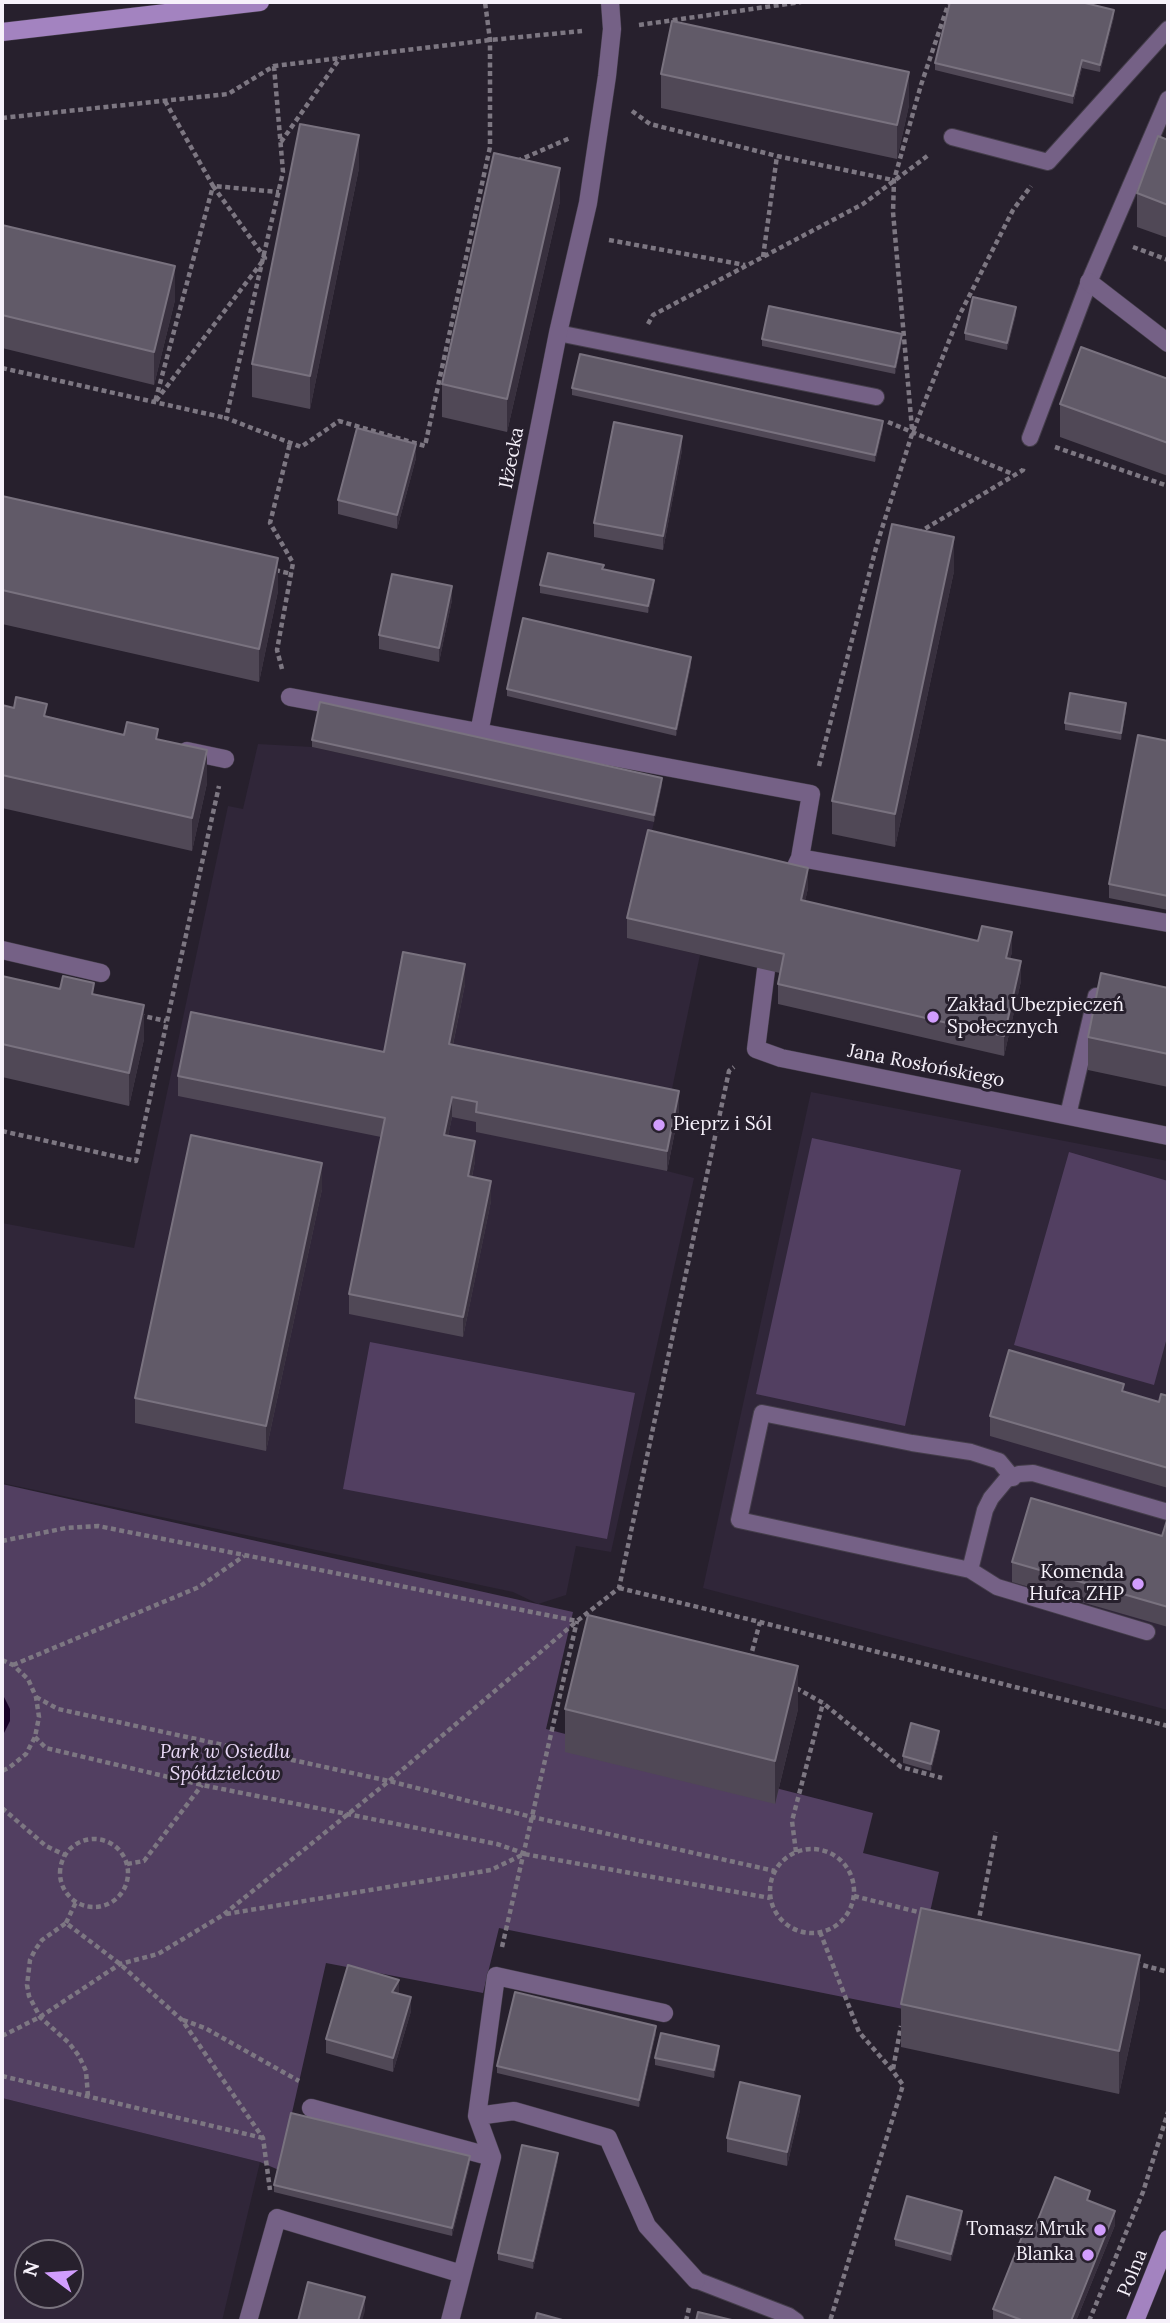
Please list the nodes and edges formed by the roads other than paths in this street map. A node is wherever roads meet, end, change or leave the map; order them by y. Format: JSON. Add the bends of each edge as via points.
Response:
{"nodes":[{"id":1,"x":260,"y":2,"type":"edge"},
{"id":2,"x":610,"y":2,"type":"edge"},
{"id":3,"x":1168,"y":29,"type":"edge"},
{"id":4,"x":2,"y":32,"type":"edge"},
{"id":5,"x":1168,"y":99,"type":"edge"},
{"id":6,"x":952,"y":137,"type":"road end"},
{"id":7,"x":1089,"y":282,"type":"junction"},
{"id":8,"x":558,"y":333,"type":"junction"},
{"id":9,"x":1168,"y":343,"type":"edge"},
{"id":10,"x":876,"y":397,"type":"dead end"},
{"id":11,"x":1030,"y":438,"type":"road end"},
{"id":12,"x":290,"y":697,"type":"road end"},
{"id":13,"x":479,"y":733,"type":"junction"},
{"id":14,"x":173,"y":748,"type":"edge"},
{"id":15,"x":225,"y":759,"type":"road end"},
{"id":16,"x":800,"y":858,"type":"junction"},
{"id":17,"x":788,"y":883,"type":"edge"},
{"id":18,"x":1168,"y":923,"type":"edge"},
{"id":19,"x":2,"y":950,"type":"edge"},
{"id":20,"x":766,"y":970,"type":"edge"},
{"id":21,"x":101,"y":973,"type":"dead end"},
{"id":22,"x":1132,"y":1002,"type":"edge"},
{"id":23,"x":1068,"y":1115,"type":"junction"},
{"id":24,"x":1168,"y":1136,"type":"edge"},
{"id":25,"x":1013,"y":1478,"type":"junction"},
{"id":26,"x":1168,"y":1511,"type":"edge"},
{"id":27,"x":970,"y":1570,"type":"junction"},
{"id":28,"x":1147,"y":1632,"type":"dead end"},
{"id":29,"x":664,"y":2013,"type":"dead end"},
{"id":30,"x":311,"y":2108,"type":"road end"},
{"id":31,"x":477,"y":2116,"type":"junction"},
{"id":32,"x":492,"y":2157,"type":"junction"},
{"id":33,"x":1168,"y":2239,"type":"edge"},
{"id":34,"x":462,"y":2274,"type":"junction"},
{"id":35,"x":696,"y":2280,"type":"joint"},
{"id":36,"x":248,"y":2321,"type":"edge"},
{"id":37,"x":450,"y":2321,"type":"edge"},
{"id":38,"x":796,"y":2321,"type":"edge"},
{"id":39,"x":1135,"y":2321,"type":"edge"}],
"edges":[{"from":1,"to":4,"type":"street"},
{"from":2,"to":8,"type":"street","name":"Iłżecka","via":[[607,76],[588,203]]},
{"from":3,"to":6,"type":"lane","via":[[1048,162]]},
{"from":5,"to":7,"type":"lane"},
{"from":7,"to":9,"type":"street"},
{"from":7,"to":11,"type":"lane"},
{"from":8,"to":10,"type":"lane"},
{"from":8,"to":13,"type":"street","name":"Iłżecka"},
{"from":12,"to":13,"type":"street"},
{"from":13,"to":16,"type":"street","via":[[811,794]]},
{"from":14,"to":15,"type":"street"},
{"from":16,"to":17,"type":"street"},
{"from":16,"to":18,"type":"street"},
{"from":19,"to":21,"type":"street"},
{"from":20,"to":23,"type":"street","name":"Jana Rosłońskiego","via":[[756,1049],[781,1058]]},
{"from":22,"to":23,"type":"lane","via":[[1096,996]]},
{"from":23,"to":24,"type":"street","name":"Jana Rosłońskiego"},
{"from":25,"to":26,"type":"lane","via":[[1033,1473]]},
{"from":25,"to":27,"type":"lane","via":[[997,1489],[985,1510]]},
{"from":25,"to":27,"type":"lane","via":[[999,1461],[971,1452],[762,1413],[739,1520]]},
{"from":27,"to":28,"type":"lane","via":[[997,1587]]},
{"from":29,"to":31,"type":"street","via":[[496,1976]]},
{"from":30,"to":32,"type":"street"},
{"from":31,"to":32,"type":"street"},
{"from":31,"to":35,"type":"street","via":[[514,2111],[608,2138],[647,2226]]},
{"from":32,"to":34,"type":"street"},
{"from":33,"to":39,"type":"street","name":"Polna"},
{"from":34,"to":36,"type":"street","via":[[277,2218]]},
{"from":34,"to":37,"type":"street"},
{"from":35,"to":38,"type":"lane"}]}
